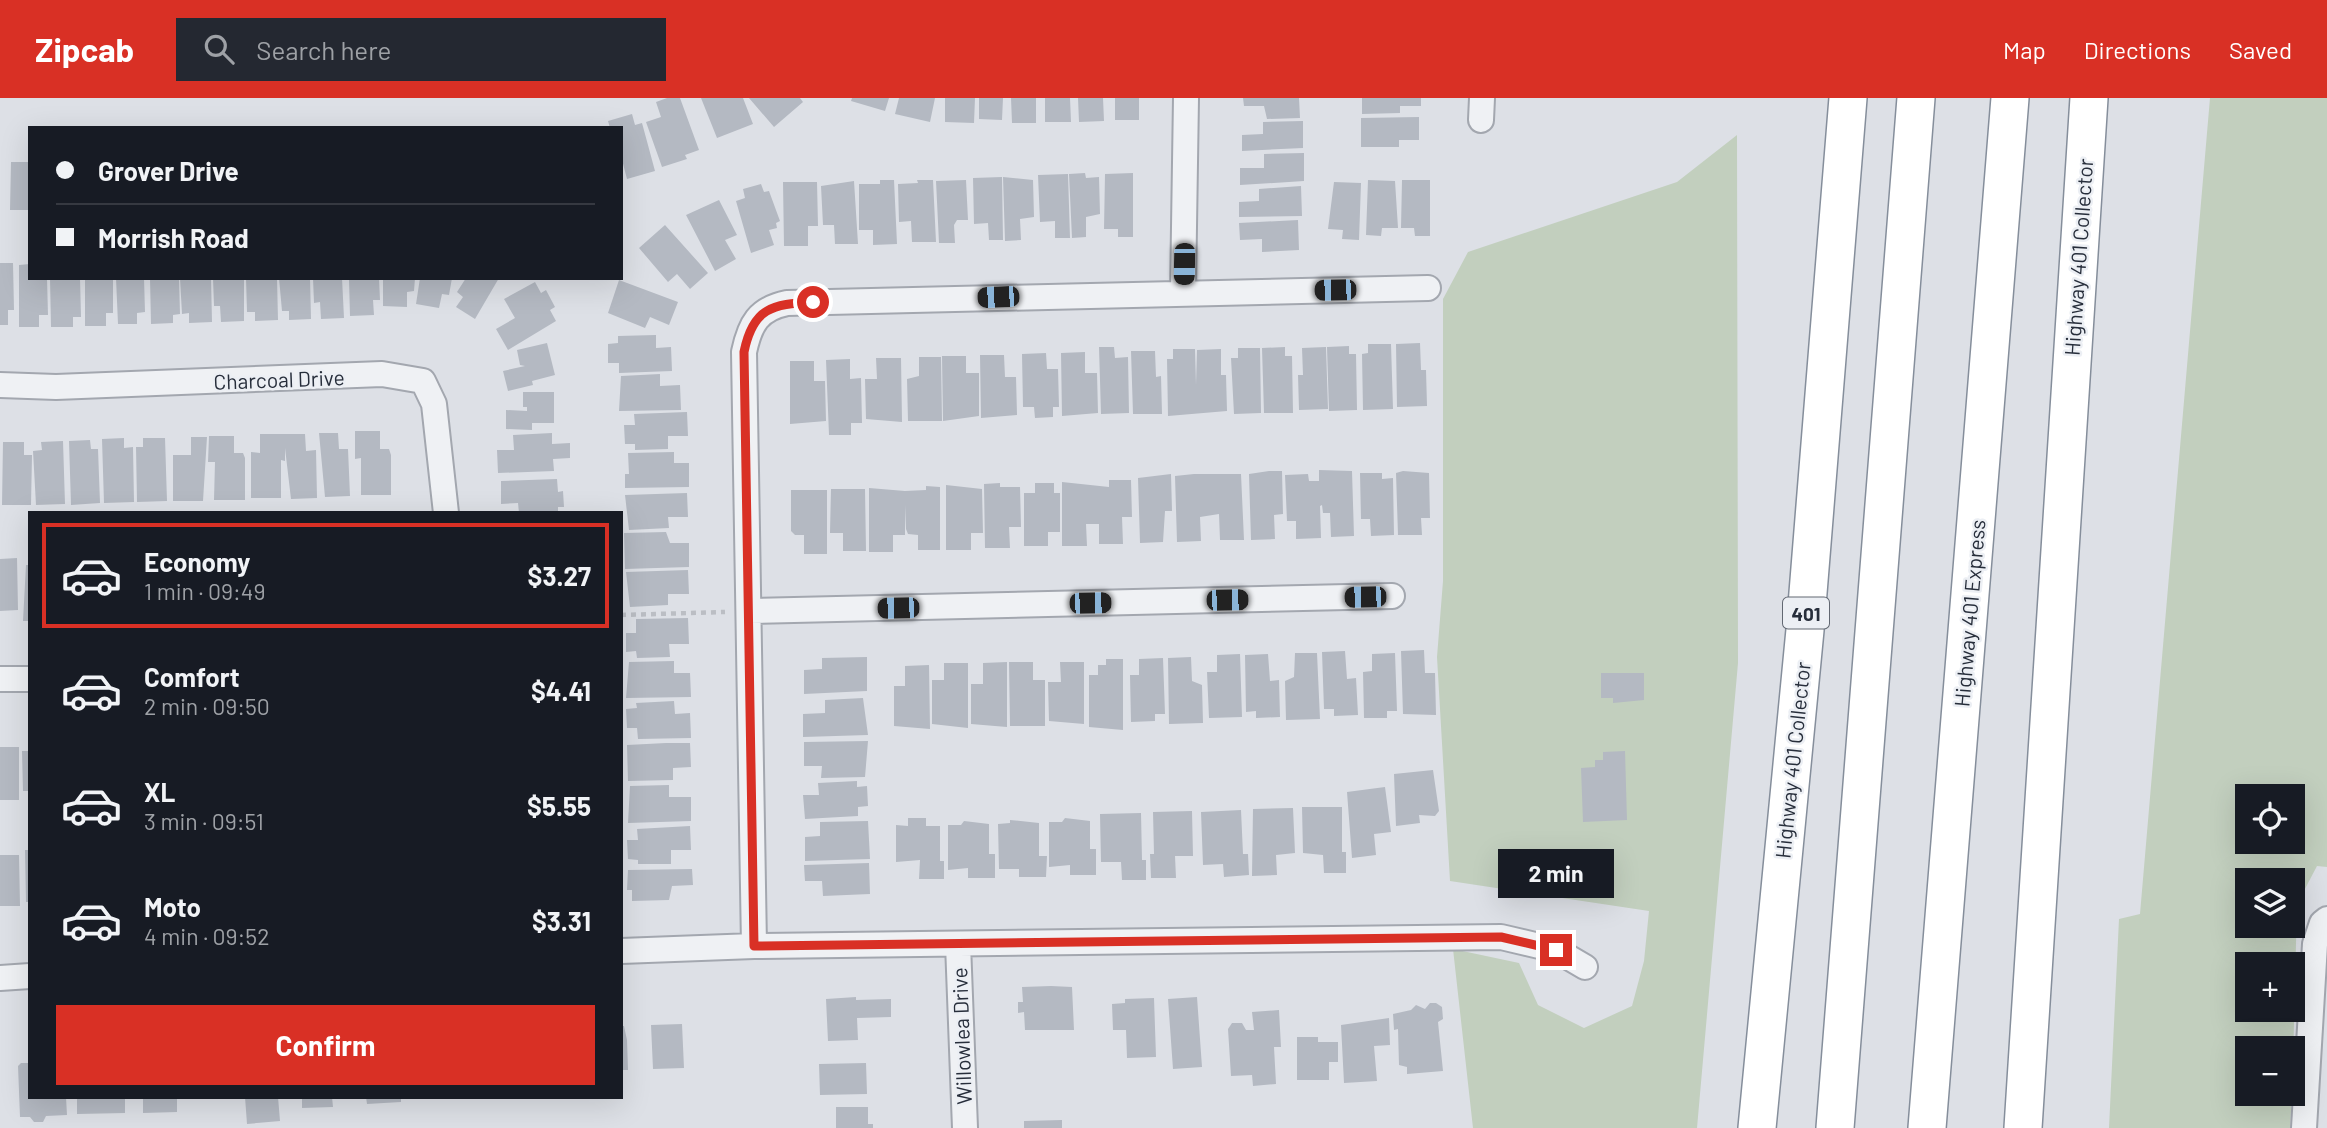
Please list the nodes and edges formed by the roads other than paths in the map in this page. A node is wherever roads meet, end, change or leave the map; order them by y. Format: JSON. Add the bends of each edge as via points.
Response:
{"nodes":[{"id":1,"x":1186,"y":98,"type":"edge"},
{"id":2,"x":1848,"y":98,"type":"edge"},
{"id":3,"x":1916,"y":98,"type":"edge"},
{"id":4,"x":2010,"y":98,"type":"edge"},
{"id":5,"x":2089,"y":98,"type":"edge"},
{"id":6,"x":1428,"y":288,"type":"dead end"},
{"id":7,"x":1183,"y":292,"type":"junction"},
{"id":8,"x":0,"y":385,"type":"edge"},
{"id":9,"x":446,"y":511,"type":"edge"},
{"id":10,"x":1392,"y":596,"type":"dead end"},
{"id":11,"x":749,"y":611,"type":"junction"},
{"id":12,"x":28,"y":678,"type":"edge"},
{"id":13,"x":0,"y":679,"type":"edge"},
{"id":14,"x":2327,"y":919,"type":"edge"},
{"id":15,"x":958,"y":944,"type":"junction"},
{"id":16,"x":754,"y":946,"type":"junction"},
{"id":17,"x":623,"y":951,"type":"edge"},
{"id":18,"x":1585,"y":967,"type":"dead end"},
{"id":19,"x":28,"y":976,"type":"edge"},
{"id":20,"x":0,"y":978,"type":"edge"},
{"id":21,"x":965,"y":1128,"type":"edge"},
{"id":22,"x":1757,"y":1128,"type":"edge"},
{"id":23,"x":1835,"y":1128,"type":"edge"},
{"id":24,"x":1927,"y":1128,"type":"edge"},
{"id":25,"x":2023,"y":1128,"type":"edge"},
{"id":26,"x":2304,"y":1128,"type":"edge"}],
"edges":[{"from":1,"to":7,"type":"street"},
{"from":2,"to":22,"type":"highway","name":"Highway 401 Collector","number":"401","via":[[1805,630]]},
{"from":3,"to":23,"type":"highway"},
{"from":4,"to":24,"type":"highway","name":"Highway 401 Express"},
{"from":5,"to":25,"type":"highway","name":"Highway 401 Collector"},
{"from":6,"to":7,"type":"street"},
{"from":7,"to":11,"type":"street","via":[[769,307],[757,318],[744,352]]},
{"from":8,"to":9,"type":"street","name":"Charcoal Drive","via":[[56,387],[382,374],[423,381],[434,404]]},
{"from":10,"to":11,"type":"street"},
{"from":11,"to":16,"type":"street"},
{"from":12,"to":13,"type":"street"},
{"from":14,"to":26,"type":"street","via":[[2315,944]]},
{"from":15,"to":16,"type":"street"},
{"from":15,"to":18,"type":"street","via":[[1501,937],[1556,950]]},
{"from":15,"to":21,"type":"street","name":"Willowlea Drive"},
{"from":16,"to":17,"type":"street"},
{"from":19,"to":20,"type":"street"}]}
